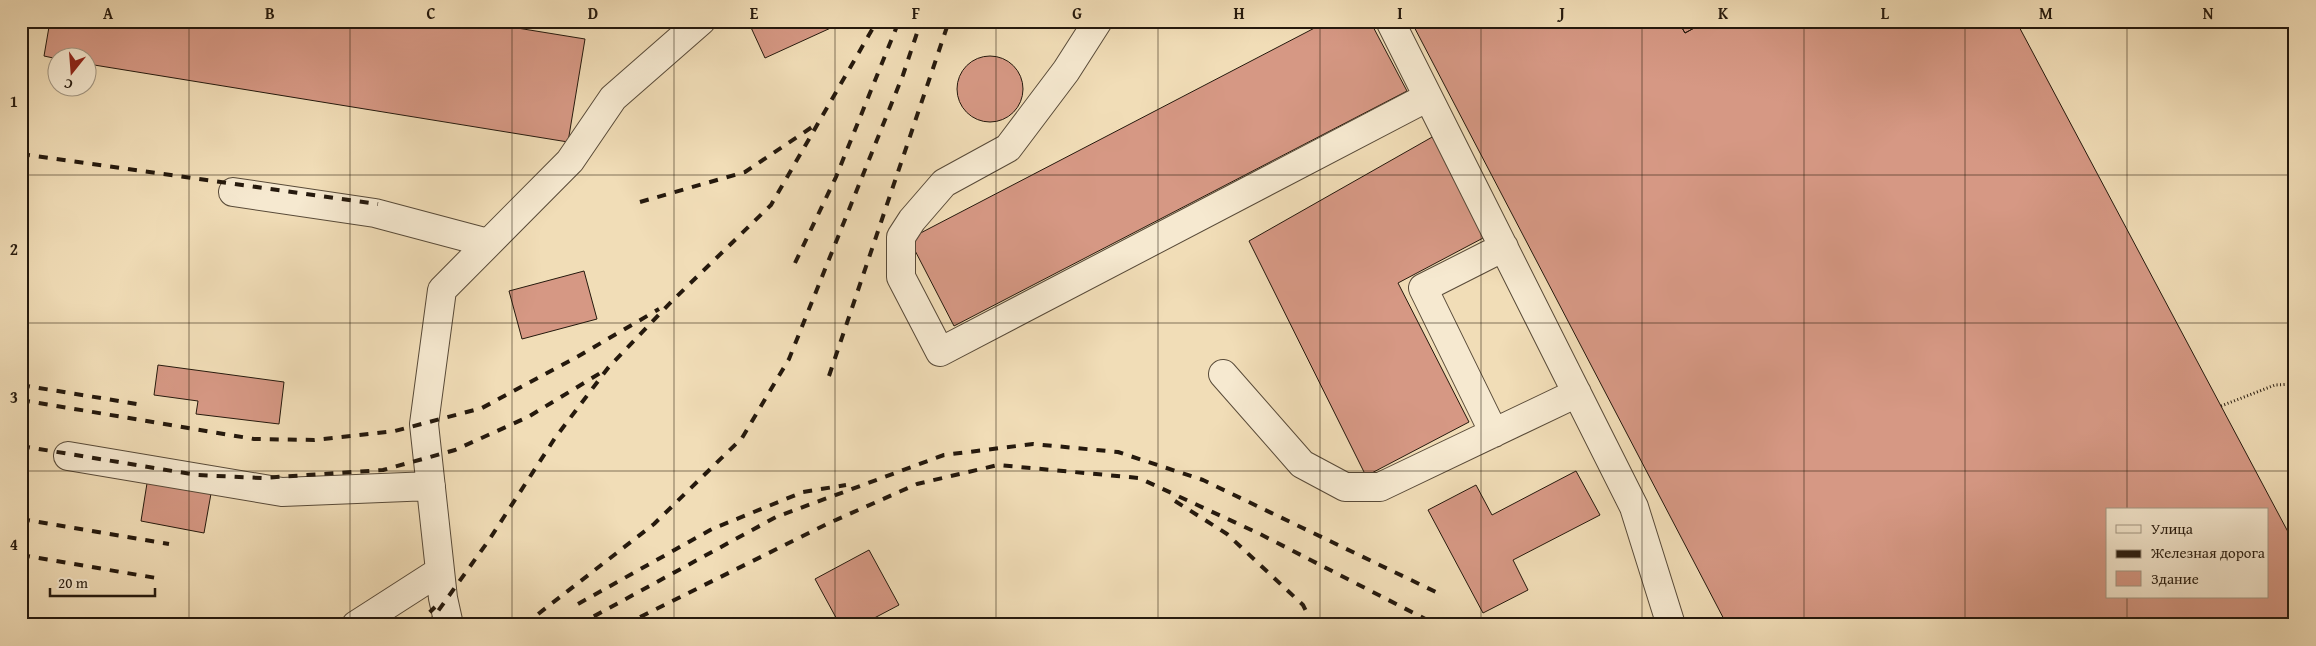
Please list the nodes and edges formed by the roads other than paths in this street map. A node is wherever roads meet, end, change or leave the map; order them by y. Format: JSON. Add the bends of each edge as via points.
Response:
{"nodes":[{"id":1,"x":701,"y":21,"type":"edge"},
{"id":2,"x":1098,"y":21,"type":"edge"},
{"id":3,"x":1390,"y":21,"type":"edge"},
{"id":4,"x":1428,"y":97,"type":"junction"},
{"id":5,"x":233,"y":192,"type":"dead end"},
{"id":6,"x":488,"y":243,"type":"junction"},
{"id":7,"x":1504,"y":247,"type":"junction"},
{"id":8,"x":1223,"y":374,"type":"dead end"},
{"id":9,"x":1577,"y":393,"type":"junction"},
{"id":10,"x":1494,"y":433,"type":"junction"},
{"id":11,"x":68,"y":456,"type":"dead end"},
{"id":12,"x":431,"y":486,"type":"junction"},
{"id":13,"x":440,"y":571,"type":"junction"},
{"id":14,"x":356,"y":625,"type":"edge"},
{"id":15,"x":449,"y":625,"type":"edge"},
{"id":16,"x":1671,"y":625,"type":"edge"}],
"edges":[{"from":1,"to":6,"type":"lane","via":[[613,98],[570,161]]},
{"from":2,"to":4,"type":"lane","via":[[1066,71],[1008,148],[944,183],[901,237],[901,277],[940,352]]},
{"from":3,"to":4,"type":"lane"},
{"from":4,"to":7,"type":"lane"},
{"from":5,"to":6,"type":"lane","via":[[375,213]]},
{"from":6,"to":12,"type":"lane","via":[[442,290],[424,424]]},
{"from":7,"to":9,"type":"lane"},
{"from":7,"to":10,"type":"lane","via":[[1423,288]]},
{"from":8,"to":10,"type":"lane","via":[[1302,464],[1345,487],[1380,488]]},
{"from":9,"to":10,"type":"lane"},
{"from":9,"to":16,"type":"lane","via":[[1634,507]]},
{"from":11,"to":12,"type":"lane","via":[[282,492]]},
{"from":12,"to":13,"type":"lane"},
{"from":13,"to":14,"type":"lane"},
{"from":13,"to":15,"type":"lane"}]}
